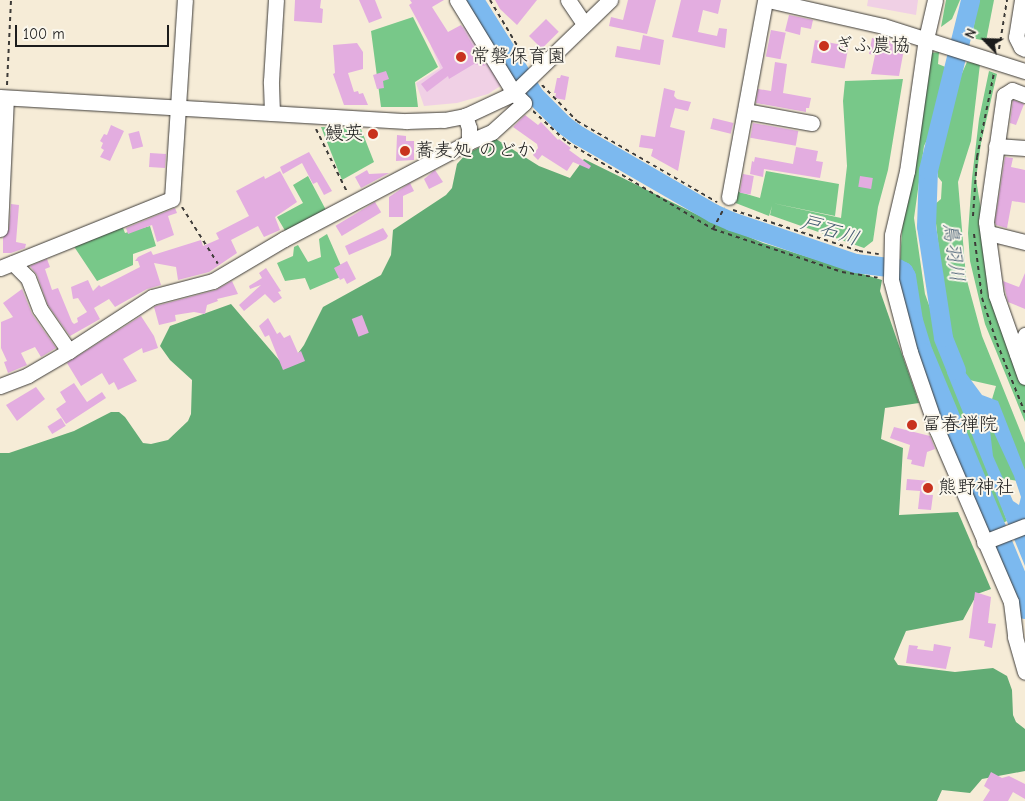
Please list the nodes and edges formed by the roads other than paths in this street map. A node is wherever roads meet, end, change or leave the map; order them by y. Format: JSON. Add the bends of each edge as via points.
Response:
{"nodes":[{"id":1,"x":185,"y":0,"type":"edge"},
{"id":2,"x":276,"y":0,"type":"edge"},
{"id":3,"x":458,"y":0,"type":"edge"},
{"id":4,"x":568,"y":0,"type":"edge"},
{"id":5,"x":610,"y":0,"type":"edge"},
{"id":6,"x":766,"y":0,"type":"edge"},
{"id":7,"x":934,"y":0,"type":"edge"},
{"id":8,"x":1022,"y":0,"type":"edge"},
{"id":9,"x":584,"y":24,"type":"junction"},
{"id":10,"x":929,"y":39,"type":"junction"},
{"id":11,"x":1025,"y":49,"type":"edge"},
{"id":12,"x":1025,"y":71,"type":"edge"},
{"id":13,"x":519,"y":95,"type":"junction"},
{"id":14,"x":1025,"y":95,"type":"edge"},
{"id":15,"x":3,"y":97,"type":"edge"},
{"id":16,"x":178,"y":106,"type":"junction"},
{"id":17,"x":745,"y":111,"type":"junction"},
{"id":18,"x":272,"y":113,"type":"junction"},
{"id":19,"x":464,"y":116,"type":"junction"},
{"id":20,"x":812,"y":123,"type":"dead end"},
{"id":21,"x":469,"y":142,"type":"junction"},
{"id":22,"x":996,"y":146,"type":"junction"},
{"id":23,"x":1025,"y":148,"type":"edge"},
{"id":24,"x":726,"y":203,"type":"road end"},
{"id":25,"x":0,"y":229,"type":"edge"},
{"id":26,"x":989,"y":233,"type":"junction"},
{"id":27,"x":1025,"y":242,"type":"edge"},
{"id":28,"x":6,"y":265,"type":"edge"},
{"id":29,"x":1025,"y":335,"type":"edge"},
{"id":30,"x":69,"y":351,"type":"junction"},
{"id":31,"x":1017,"y":354,"type":"junction"},
{"id":32,"x":1025,"y":377,"type":"edge"},
{"id":33,"x":0,"y":386,"type":"edge"},
{"id":34,"x":1025,"y":526,"type":"edge"},
{"id":35,"x":987,"y":541,"type":"junction"},
{"id":36,"x":1025,"y":672,"type":"edge"}],
"edges":[{"from":1,"to":16,"type":"street"},
{"from":2,"to":18,"type":"street"},
{"from":3,"to":13,"type":"street"},
{"from":4,"to":9,"type":"street"},
{"from":5,"to":9,"type":"street"},
{"from":6,"to":10,"type":"street"},
{"from":6,"to":17,"type":"street"},
{"from":7,"to":10,"type":"street"},
{"from":8,"to":11,"type":"street","via":[[1016,37],[1020,47]]},
{"from":9,"to":13,"type":"street","via":[[532,74]]},
{"from":10,"to":12,"type":"street"},
{"from":10,"to":35,"type":"street","via":[[907,171],[892,235],[891,278],[915,367],[937,430]]},
{"from":13,"to":19,"type":"street"},
{"from":13,"to":21,"type":"street","via":[[492,132]]},
{"from":14,"to":22,"type":"street","via":[[1012,90],[1004,95]]},
{"from":15,"to":16,"type":"street"},
{"from":15,"to":25,"type":"street"},
{"from":16,"to":18,"type":"street"},
{"from":16,"to":28,"type":"street","via":[[172,199]]},
{"from":17,"to":20,"type":"street"},
{"from":17,"to":24,"type":"street"},
{"from":18,"to":19,"type":"street","via":[[426,121]]},
{"from":19,"to":21,"type":"street","via":[[469,128]]},
{"from":21,"to":30,"type":"street","via":[[284,239],[224,275],[152,298]]},
{"from":22,"to":23,"type":"street"},
{"from":22,"to":26,"type":"street","via":[[986,222]]},
{"from":26,"to":27,"type":"street"},
{"from":26,"to":31,"type":"street","via":[[996,295]]},
{"from":28,"to":30,"type":"street","via":[[28,278],[40,309]]},
{"from":29,"to":31,"type":"street"},
{"from":30,"to":33,"type":"street","via":[[28,375]]},
{"from":31,"to":32,"type":"street"},
{"from":34,"to":35,"type":"street"},
{"from":35,"to":36,"type":"street","via":[[1011,602],[1015,637]]}]}
